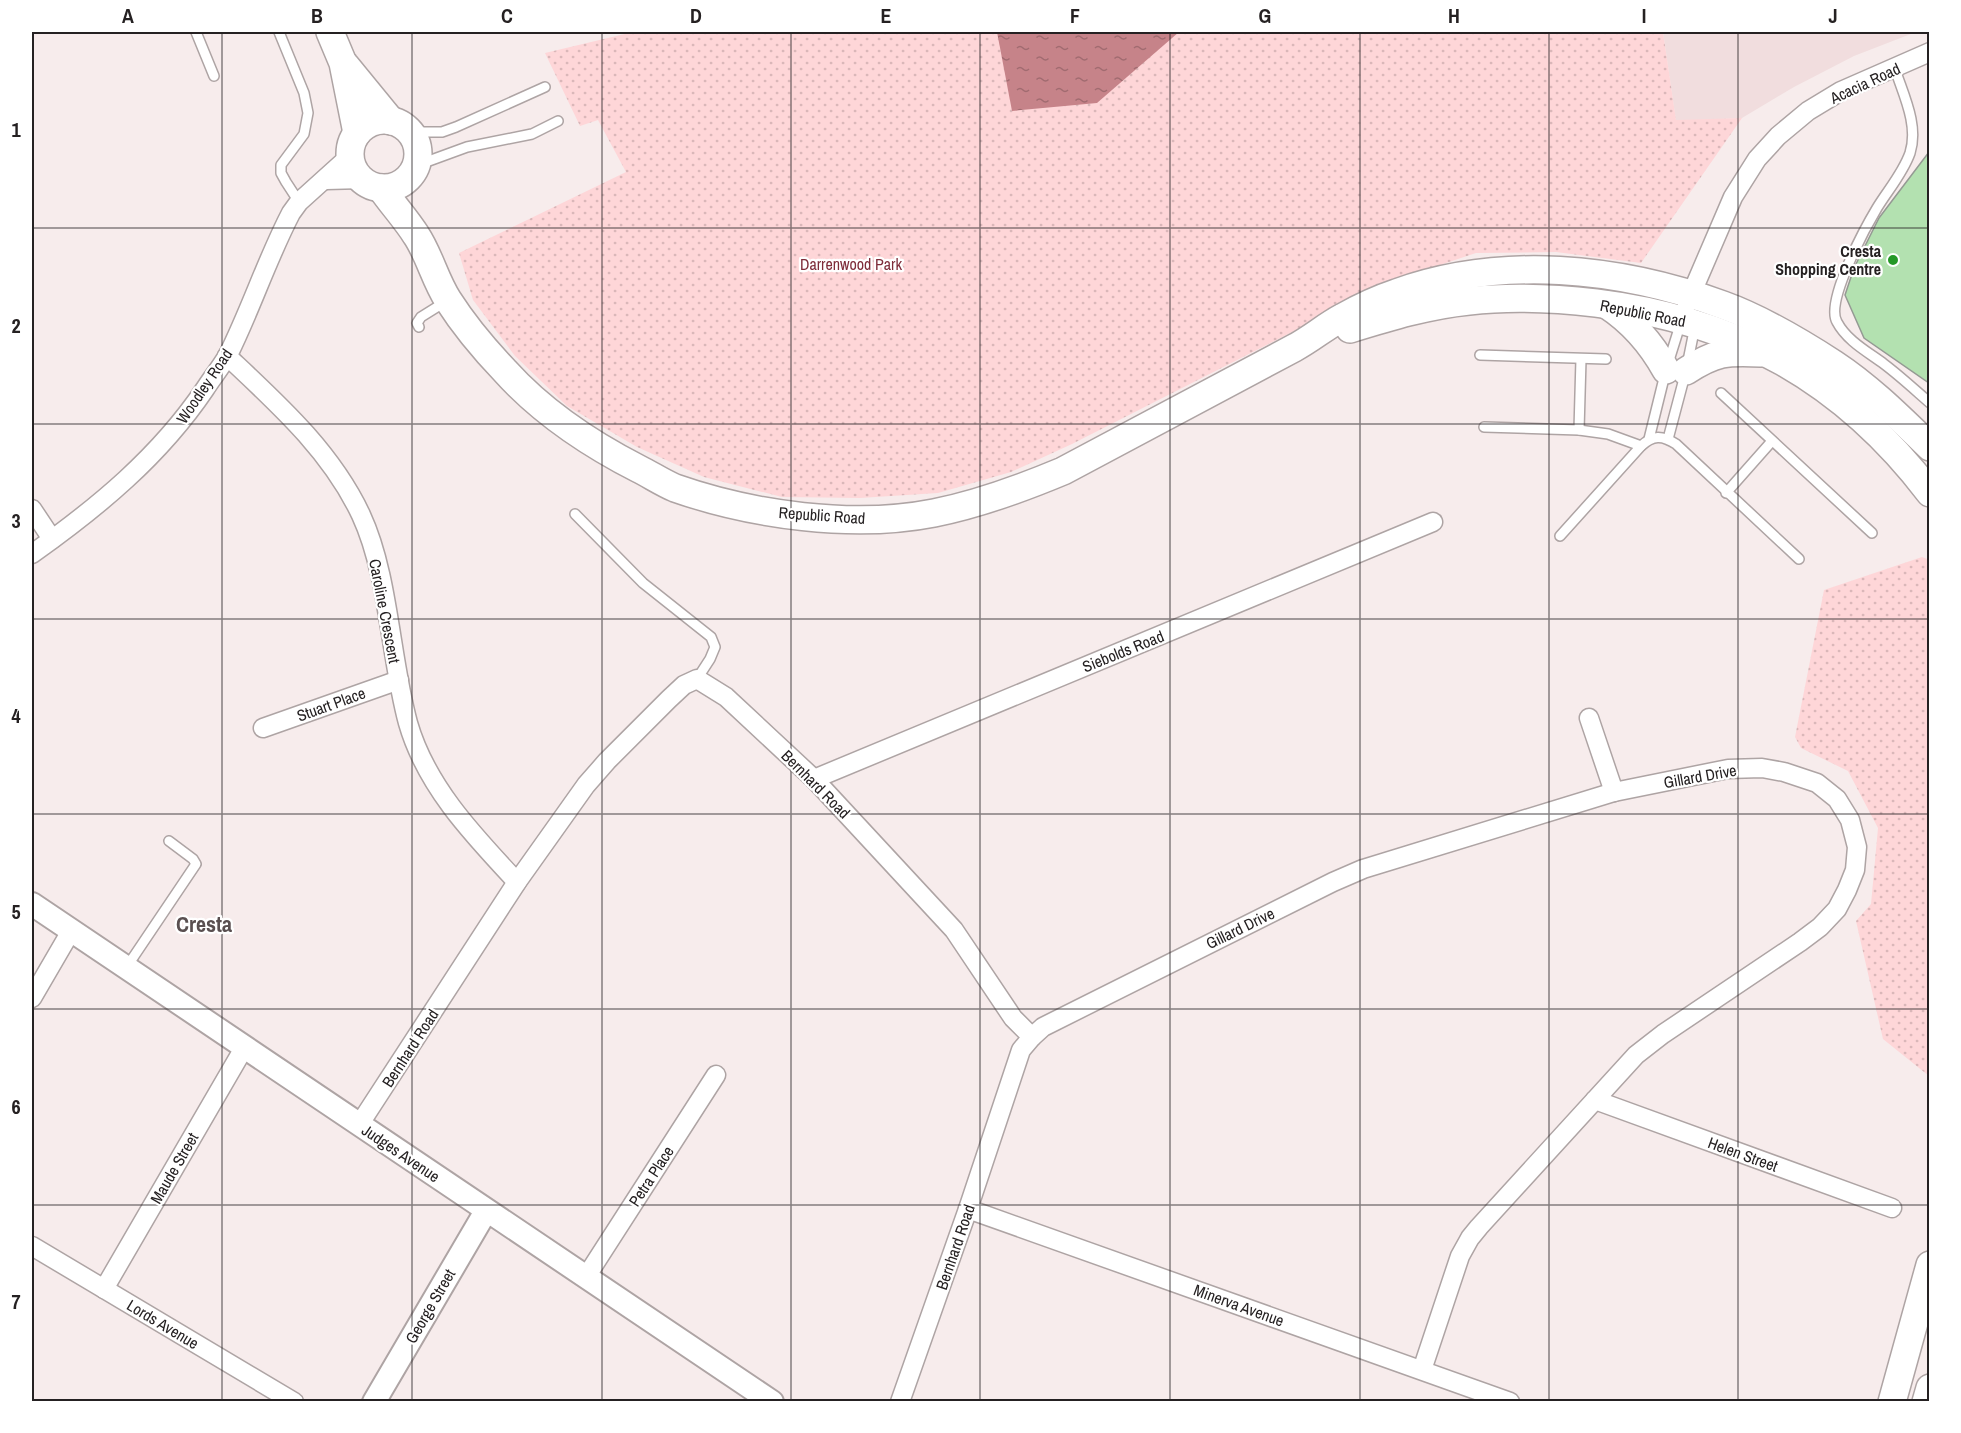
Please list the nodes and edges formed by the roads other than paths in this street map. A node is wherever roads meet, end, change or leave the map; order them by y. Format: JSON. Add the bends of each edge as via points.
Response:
{"nodes":[{"id":1,"x":196,"y":32,"type":"edge"},
{"id":2,"x":279,"y":32,"type":"edge"},
{"id":3,"x":330,"y":32,"type":"edge"},
{"id":4,"x":1929,"y":52,"type":"edge"},
{"id":5,"x":343,"y":63,"type":"junction"},
{"id":6,"x":1895,"y":69,"type":"junction"},
{"id":7,"x":214,"y":76,"type":"dead end"},
{"id":8,"x":544,"y":87,"type":"dead end"},
{"id":9,"x":558,"y":121,"type":"dead end"},
{"id":10,"x":401,"y":126,"type":"junction"},
{"id":11,"x":363,"y":164,"type":"junction"},
{"id":12,"x":413,"y":170,"type":"junction"},
{"id":13,"x":326,"y":180,"type":"junction"},
{"id":14,"x":299,"y":202,"type":"junction"},
{"id":15,"x":417,"y":236,"type":"junction"},
{"id":16,"x":448,"y":300,"type":"junction"},
{"id":17,"x":1606,"y":304,"type":"junction"},
{"id":18,"x":1692,"y":309,"type":"junction"},
{"id":19,"x":419,"y":327,"type":"dead end"},
{"id":20,"x":1303,"y":343,"type":"junction"},
{"id":21,"x":1768,"y":353,"type":"junction"},
{"id":22,"x":1480,"y":355,"type":"dead end"},
{"id":23,"x":227,"y":356,"type":"junction"},
{"id":24,"x":1581,"y":359,"type":"junction"},
{"id":25,"x":1606,"y":359,"type":"dead end"},
{"id":26,"x":1676,"y":371,"type":"junction"},
{"id":27,"x":1720,"y":393,"type":"dead end"},
{"id":28,"x":1929,"y":403,"type":"edge"},
{"id":29,"x":1484,"y":427,"type":"dead end"},
{"id":30,"x":1579,"y":430,"type":"junction"},
{"id":31,"x":1650,"y":439,"type":"junction"},
{"id":32,"x":1668,"y":439,"type":"junction"},
{"id":33,"x":1772,"y":441,"type":"junction"},
{"id":34,"x":1641,"y":446,"type":"junction"},
{"id":35,"x":1929,"y":447,"type":"edge"},
{"id":36,"x":1726,"y":493,"type":"junction"},
{"id":37,"x":1929,"y":493,"type":"edge"},
{"id":38,"x":32,"y":509,"type":"edge"},
{"id":39,"x":575,"y":514,"type":"dead end"},
{"id":40,"x":1433,"y":522,"type":"dead end"},
{"id":41,"x":1872,"y":533,"type":"dead end"},
{"id":42,"x":1560,"y":536,"type":"dead end"},
{"id":43,"x":52,"y":539,"type":"junction"},
{"id":44,"x":32,"y":554,"type":"edge"},
{"id":45,"x":1799,"y":559,"type":"dead end"},
{"id":46,"x":698,"y":679,"type":"junction"},
{"id":47,"x":399,"y":680,"type":"junction"},
{"id":48,"x":1589,"y":718,"type":"dead end"},
{"id":49,"x":263,"y":728,"type":"dead end"},
{"id":50,"x":814,"y":779,"type":"junction"},
{"id":51,"x":1614,"y":792,"type":"junction"},
{"id":52,"x":169,"y":841,"type":"dead end"},
{"id":53,"x":517,"y":882,"type":"junction"},
{"id":54,"x":32,"y":904,"type":"edge"},
{"id":55,"x":70,"y":931,"type":"junction"},
{"id":56,"x":126,"y":968,"type":"junction"},
{"id":57,"x":32,"y":998,"type":"edge"},
{"id":58,"x":1032,"y":1037,"type":"junction"},
{"id":59,"x":244,"y":1048,"type":"junction"},
{"id":60,"x":717,"y":1075,"type":"dead end"},
{"id":61,"x":1594,"y":1100,"type":"junction"},
{"id":62,"x":359,"y":1125,"type":"junction"},
{"id":63,"x":1892,"y":1208,"type":"dead end"},
{"id":64,"x":968,"y":1209,"type":"junction"},
{"id":65,"x":486,"y":1211,"type":"junction"},
{"id":66,"x":32,"y":1246,"type":"edge"},
{"id":67,"x":1929,"y":1265,"type":"edge"},
{"id":68,"x":586,"y":1277,"type":"junction"},
{"id":69,"x":104,"y":1289,"type":"junction"},
{"id":70,"x":1422,"y":1370,"type":"junction"},
{"id":71,"x":1929,"y":1388,"type":"edge"},
{"id":72,"x":294,"y":1401,"type":"edge"},
{"id":73,"x":374,"y":1401,"type":"edge"},
{"id":74,"x":772,"y":1401,"type":"edge"},
{"id":75,"x":900,"y":1401,"type":"edge"},
{"id":76,"x":1510,"y":1401,"type":"edge"},
{"id":77,"x":1892,"y":1401,"type":"edge"},
{"id":78,"x":1926,"y":1401,"type":"edge"}],
"edges":[{"from":1,"to":7,"type":"lane"},
{"from":2,"to":14,"type":"lane","via":[[308,113],[304,134],[281,165],[281,173]]},
{"from":3,"to":5,"type":"main road","name":"Republic Road"},
{"from":4,"to":6,"type":"street","name":"Acacia Road"},
{"from":5,"to":10,"type":"main road","name":"Republic Road"},
{"from":5,"to":11,"type":"main road","name":"Republic Road"},
{"from":6,"to":18,"type":"street","name":"Acacia Road","via":[[1840,91],[1808,111],[1757,159],[1721,221]]},
{"from":6,"to":28,"type":"lane","via":[[1911,120],[1910,152],[1848,266],[1838,291],[1835,319],[1856,344]]},
{"from":8,"to":10,"type":"lane","via":[[442,132]]},
{"from":9,"to":12,"type":"lane","via":[[532,134],[467,147]]},
{"from":10,"to":11,"type":"main road","via":[[374,121],[362,127]]},
{"from":10,"to":12,"type":"main road","via":[[417,144]]},
{"from":11,"to":12,"type":"main road","via":[[394,186],[406,180]]},
{"from":11,"to":13,"type":"street"},
{"from":11,"to":13,"type":"street","name":"Woodley Road"},
{"from":11,"to":15,"type":"main road","name":"Republic Road"},
{"from":12,"to":15,"type":"main road","name":"Republic Road"},
{"from":13,"to":14,"type":"street","name":"Woodley Road"},
{"from":14,"to":23,"type":"street","name":"Woodley Road","via":[[285,224]]},
{"from":15,"to":16,"type":"main road","name":"Republic Road"},
{"from":16,"to":19,"type":"lane","via":[[421,317]]},
{"from":16,"to":20,"type":"main road","name":"Republic Road","via":[[506,372],[553,416],[612,455],[674,487],[738,506],[792,516],[877,518],[932,513],[986,501],[1062,471]]},
{"from":17,"to":18,"type":"main road","name":"Republic Road","via":[[1656,312]]},
{"from":17,"to":20,"type":"main road","name":"Republic Road","via":[[1512,297],[1467,301],[1417,309]]},
{"from":17,"to":26,"type":"main road","via":[[1638,330]]},
{"from":18,"to":20,"type":"main road","name":"Republic Road","via":[[1623,278],[1537,269],[1465,274],[1395,293],[1342,317]]},
{"from":18,"to":21,"type":"main road","name":"Republic Road"},
{"from":18,"to":26,"type":"lane","name":"Acacia Road"},
{"from":18,"to":26,"type":"lane","name":"Acacia Road"},
{"from":18,"to":35,"type":"main road","name":"Republic Road","via":[[1753,318],[1799,342],[1836,366]]},
{"from":21,"to":26,"type":"main road","via":[[1736,351],[1714,355]]},
{"from":21,"to":37,"type":"main road","name":"Republic Road","via":[[1853,410],[1886,441]]},
{"from":22,"to":24,"type":"lane"},
{"from":23,"to":43,"type":"street","name":"Woodley Road","via":[[150,458],[101,503]]},
{"from":23,"to":47,"type":"street","name":"Caroline Crescent","via":[[302,430],[345,484],[374,552]]},
{"from":24,"to":25,"type":"lane"},
{"from":24,"to":30,"type":"lane"},
{"from":26,"to":31,"type":"lane"},
{"from":26,"to":32,"type":"lane"},
{"from":27,"to":33,"type":"lane"},
{"from":29,"to":30,"type":"lane"},
{"from":30,"to":34,"type":"lane","via":[[1608,434]]},
{"from":31,"to":32,"type":"lane"},
{"from":31,"to":34,"type":"lane"},
{"from":32,"to":36,"type":"lane"},
{"from":33,"to":36,"type":"lane"},
{"from":33,"to":41,"type":"lane"},
{"from":34,"to":42,"type":"lane"},
{"from":36,"to":45,"type":"lane"},
{"from":38,"to":43,"type":"street"},
{"from":39,"to":46,"type":"lane","via":[[643,583],[711,637],[714,652]]},
{"from":40,"to":50,"type":"street","name":"Siebolds Road"},
{"from":43,"to":44,"type":"street","name":"Woodley Road"},
{"from":46,"to":50,"type":"street","name":"Bernhard Road","via":[[726,697]]},
{"from":46,"to":53,"type":"street","name":"Bernhard Road","via":[[684,685],[607,761],[580,792]]},
{"from":47,"to":49,"type":"street","name":"Stuart Place"},
{"from":47,"to":53,"type":"street","name":"Caroline Crescent","via":[[408,724],[436,784],[454,812]]},
{"from":48,"to":51,"type":"street"},
{"from":50,"to":58,"type":"street","name":"Bernhard Road","via":[[954,930],[1013,1018]]},
{"from":51,"to":58,"type":"street","name":"Gillard Drive","via":[[1363,869],[1076,1010]]},
{"from":51,"to":61,"type":"street","name":"Gillard Drive","via":[[1728,769],[1784,772],[1817,783],[1837,799],[1850,820],[1857,847],[1855,870],[1847,890],[1837,909],[1820,927],[1663,1034],[1636,1055]]},
{"from":52,"to":56,"type":"lane","via":[[196,864]]},
{"from":53,"to":62,"type":"street","name":"Bernhard Road"},
{"from":54,"to":55,"type":"street","name":"Judges Avenue"},
{"from":55,"to":56,"type":"street","name":"Judges Avenue"},
{"from":55,"to":57,"type":"street"},
{"from":56,"to":59,"type":"street","name":"Judges Avenue"},
{"from":58,"to":64,"type":"street","name":"Bernhard Road","via":[[1017,1059]]},
{"from":59,"to":62,"type":"street","name":"Judges Avenue"},
{"from":59,"to":69,"type":"street","name":"Maude Street"},
{"from":60,"to":68,"type":"street","name":"Petra Place"},
{"from":61,"to":63,"type":"street","name":"Helen Street"},
{"from":61,"to":70,"type":"street","name":"Gillard Drive","via":[[1470,1238],[1460,1256]]},
{"from":62,"to":65,"type":"street","name":"Judges Avenue"},
{"from":64,"to":70,"type":"street","name":"Minerva Avenue"},
{"from":64,"to":75,"type":"street","name":"Bernhard Road"},
{"from":65,"to":68,"type":"street","name":"Judges Avenue"},
{"from":65,"to":73,"type":"street","name":"George Street"},
{"from":66,"to":69,"type":"street","name":"Lords Avenue"},
{"from":67,"to":77,"type":"main road"},
{"from":68,"to":74,"type":"street","name":"Judges Avenue"},
{"from":69,"to":72,"type":"street","name":"Lords Avenue"},
{"from":70,"to":76,"type":"street","name":"Minerva Avenue"},
{"from":71,"to":78,"type":"main road"}]}
